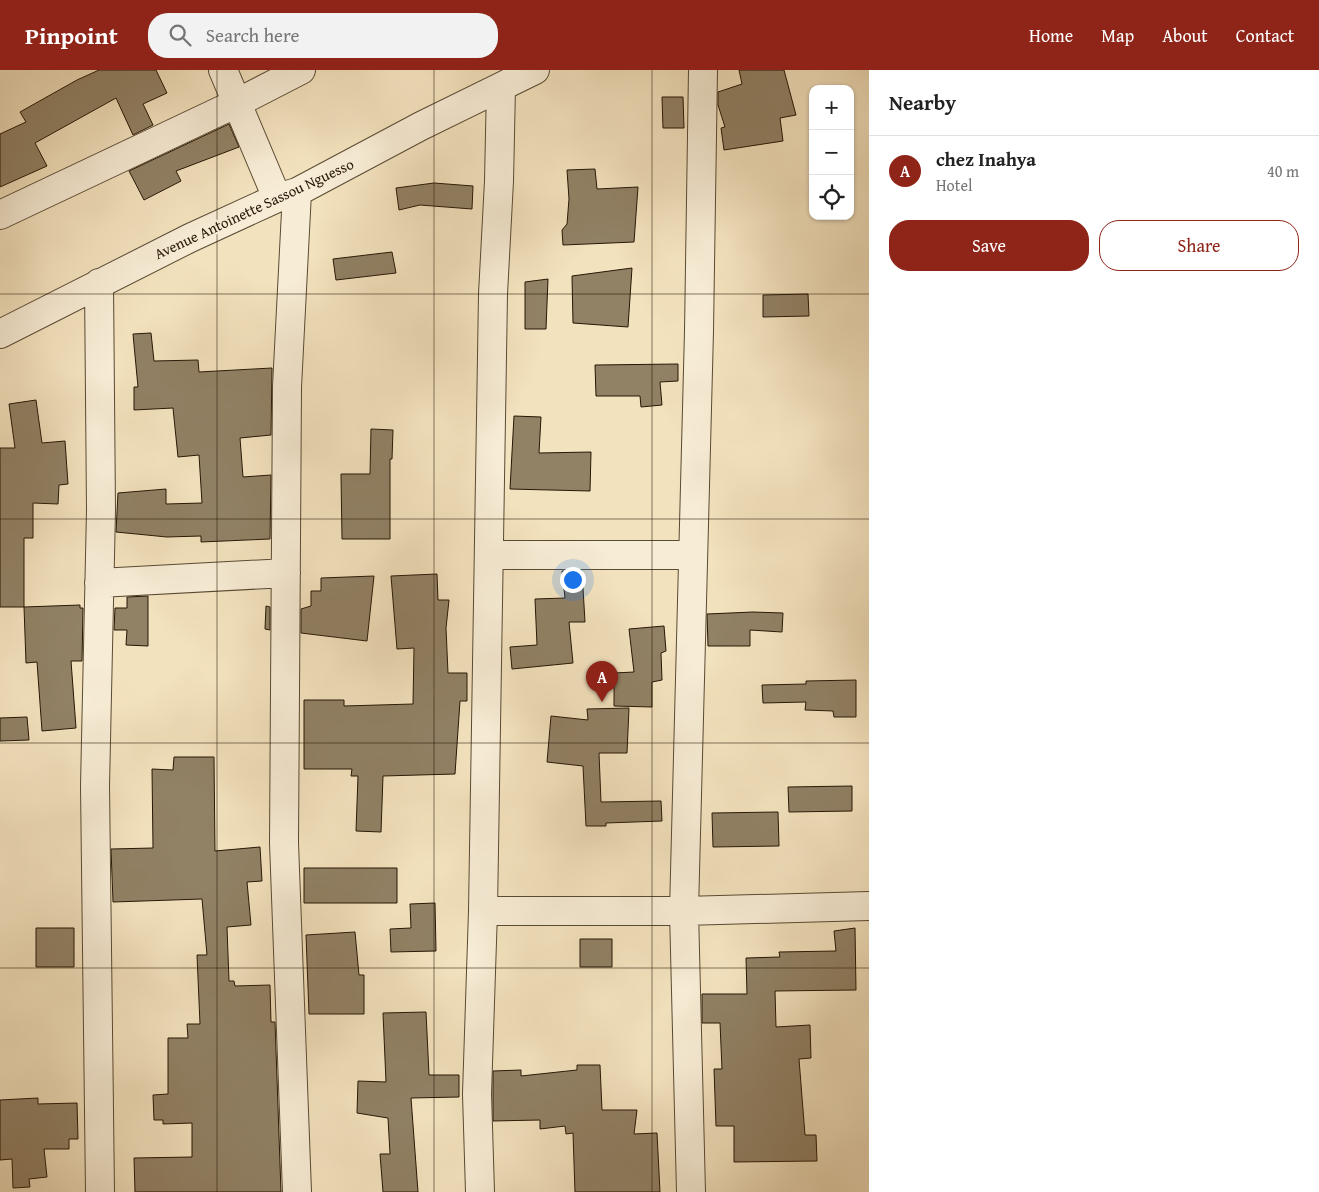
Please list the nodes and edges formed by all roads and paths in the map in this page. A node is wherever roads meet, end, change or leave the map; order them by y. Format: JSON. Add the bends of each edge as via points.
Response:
{"nodes":[{"id":1,"x":223,"y":70,"type":"edge"},
{"id":2,"x":301,"y":70,"type":"edge"},
{"id":3,"x":535,"y":70,"type":"edge"},
{"id":4,"x":703,"y":70,"type":"edge"},
{"id":5,"x":501,"y":87,"type":"junction"},
{"id":6,"x":237,"y":103,"type":"junction"},
{"id":7,"x":287,"y":195,"type":"junction"},
{"id":8,"x":0,"y":215,"type":"edge"},
{"id":9,"x":99,"y":284,"type":"junction"},
{"id":10,"x":0,"y":334,"type":"edge"},
{"id":11,"x":489,"y":555,"type":"junction"},
{"id":12,"x":692,"y":555,"type":"junction"},
{"id":13,"x":286,"y":573,"type":"junction"},
{"id":14,"x":99,"y":583,"type":"junction"},
{"id":15,"x":869,"y":906,"type":"edge"},
{"id":16,"x":483,"y":911,"type":"junction"},
{"id":17,"x":684,"y":912,"type":"junction"},
{"id":18,"x":100,"y":1192,"type":"edge"},
{"id":19,"x":297,"y":1192,"type":"edge"},
{"id":20,"x":480,"y":1192,"type":"edge"},
{"id":21,"x":691,"y":1192,"type":"edge"}],
"edges":[{"from":1,"to":6,"type":"street"},
{"from":2,"to":6,"type":"street"},
{"from":3,"to":5,"type":"street","name":"Avenue Antoinette Sassou Nguesso"},
{"from":4,"to":12,"type":"street"},
{"from":5,"to":7,"type":"street","name":"Avenue Antoinette Sassou Nguesso"},
{"from":5,"to":11,"type":"street","via":[[493,294]]},
{"from":6,"to":7,"type":"street"},
{"from":6,"to":8,"type":"street"},
{"from":7,"to":9,"type":"street","name":"Avenue Antoinette Sassou Nguesso"},
{"from":7,"to":13,"type":"street"},
{"from":9,"to":10,"type":"street","name":"Avenue Antoinette Sassou Nguesso"},
{"from":9,"to":14,"type":"street"},
{"from":11,"to":12,"type":"street"},
{"from":11,"to":16,"type":"street"},
{"from":12,"to":17,"type":"street"},
{"from":13,"to":14,"type":"street"},
{"from":13,"to":19,"type":"street","via":[[284,843]]},
{"from":14,"to":18,"type":"street","via":[[95,786]]},
{"from":15,"to":17,"type":"street"},
{"from":16,"to":17,"type":"street"},
{"from":16,"to":20,"type":"street","via":[[477,1094]]},
{"from":17,"to":21,"type":"street"}]}
